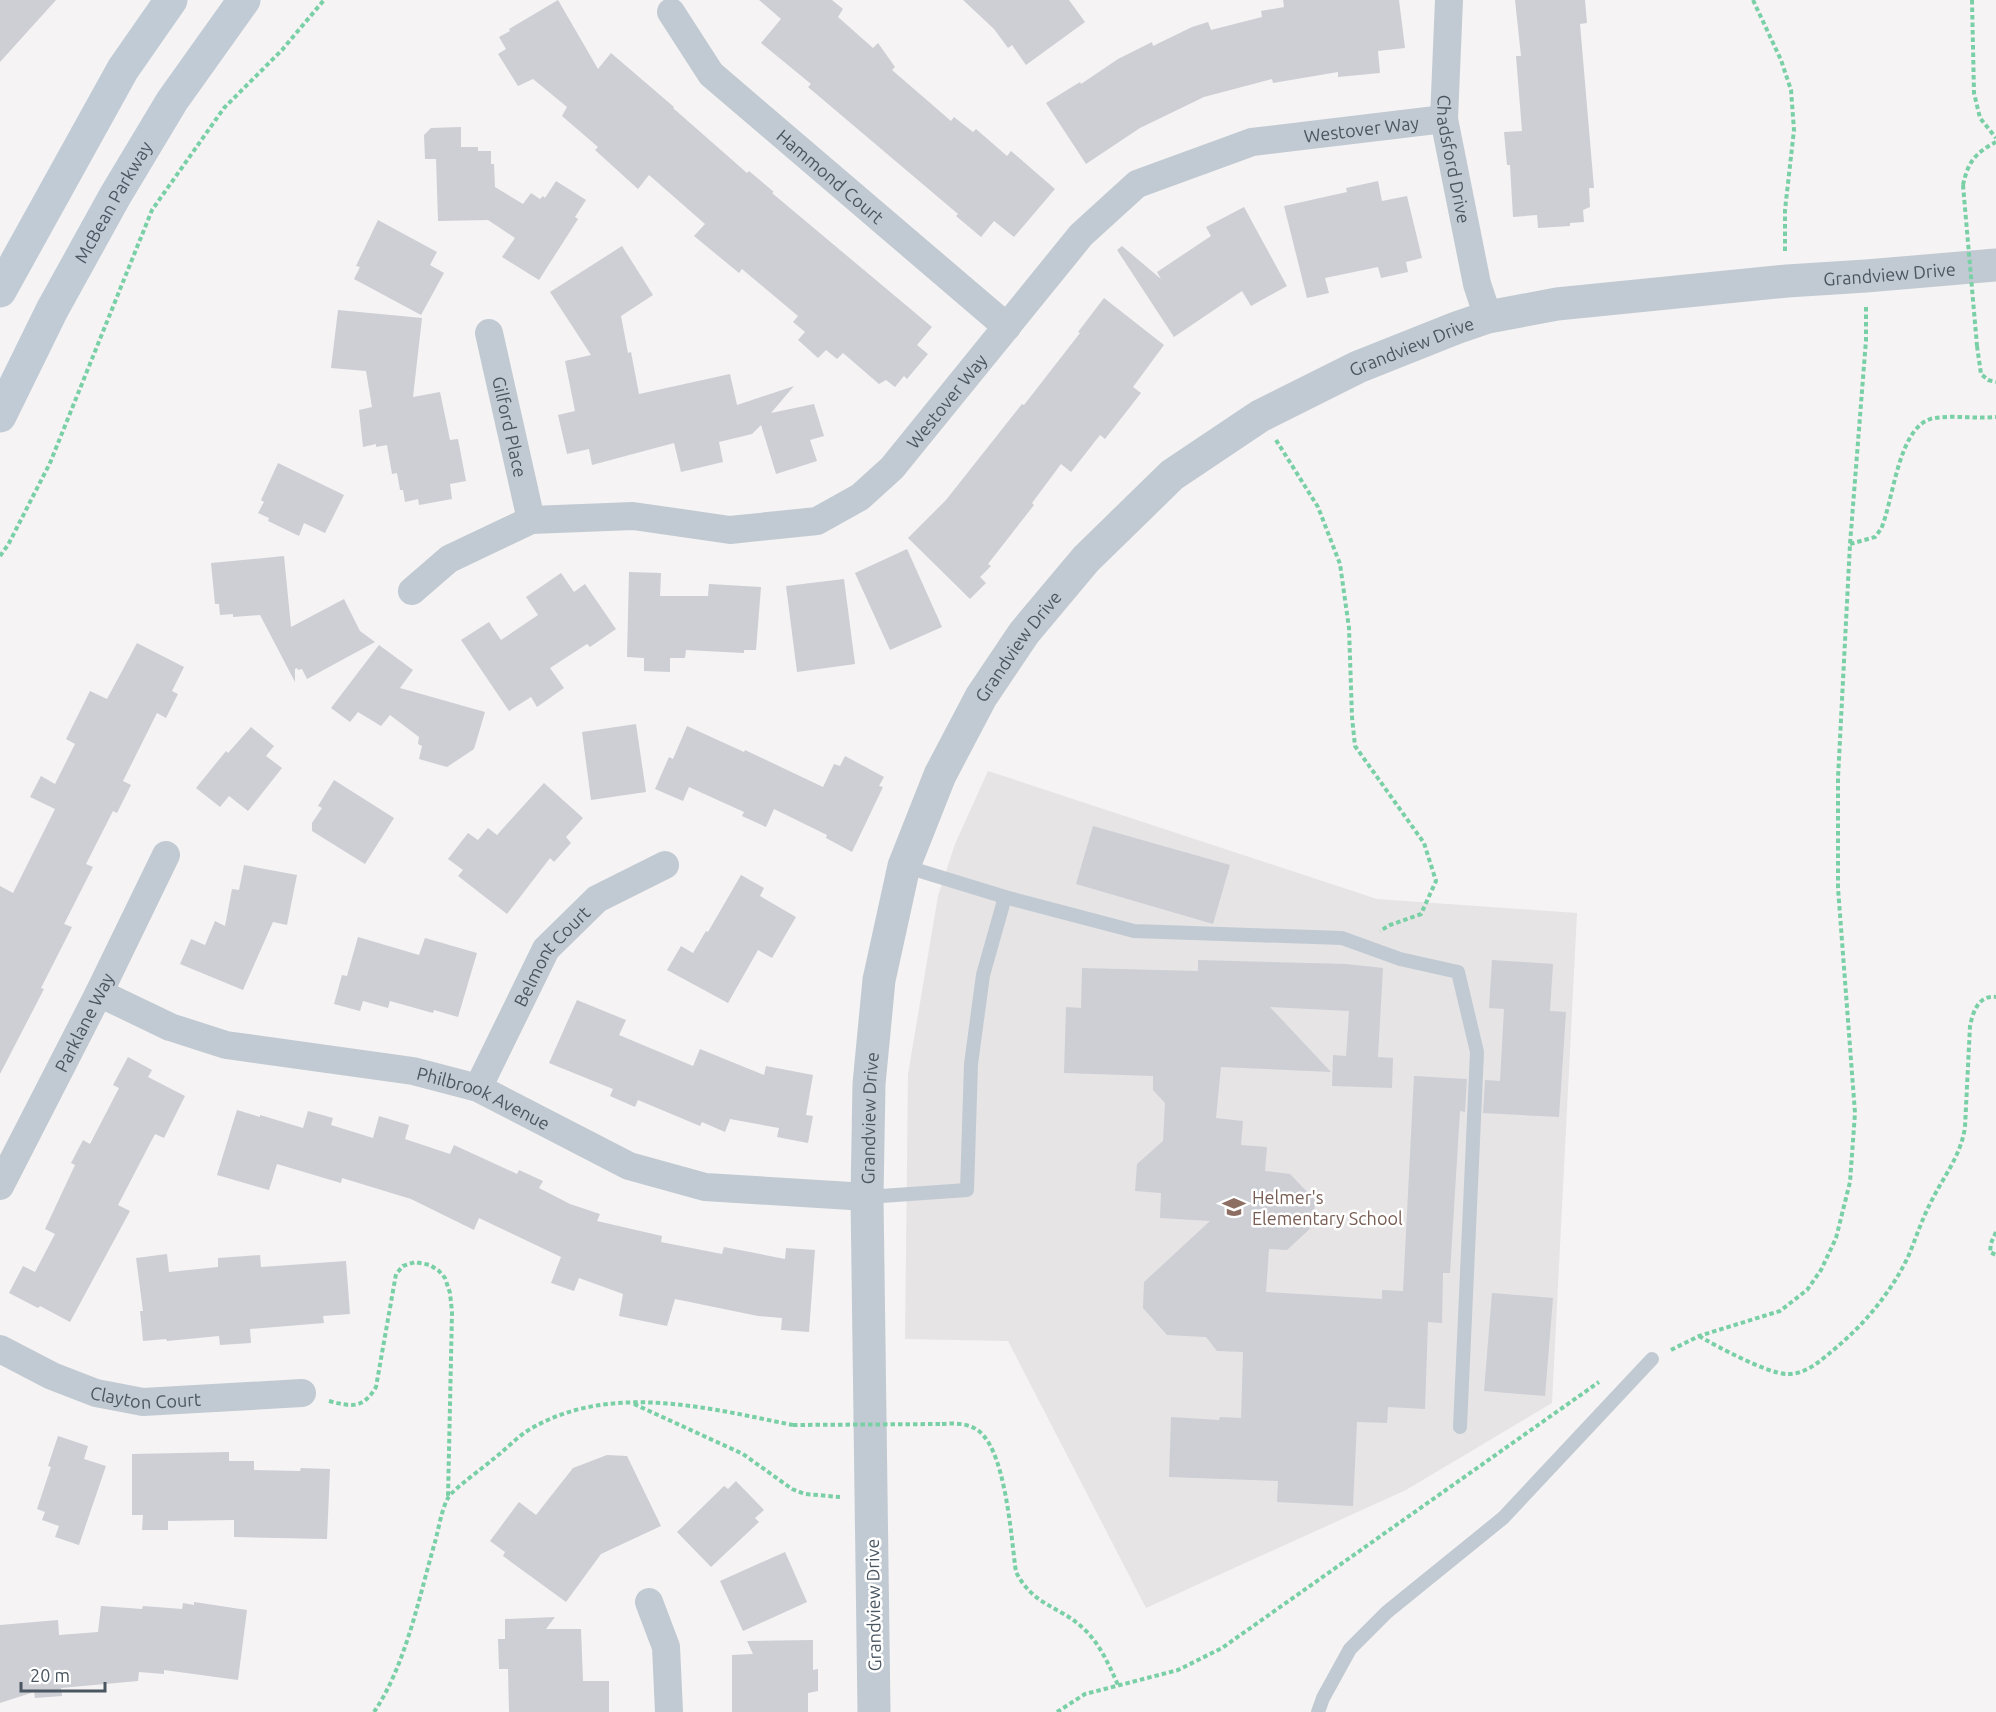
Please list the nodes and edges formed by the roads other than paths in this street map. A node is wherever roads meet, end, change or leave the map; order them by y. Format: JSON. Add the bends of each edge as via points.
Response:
{"nodes":[{"id":1,"x":171,"y":0,"type":"edge"},
{"id":2,"x":244,"y":0,"type":"edge"},
{"id":3,"x":1449,"y":0,"type":"edge"},
{"id":4,"x":671,"y":12,"type":"dead end"},
{"id":5,"x":1444,"y":119,"type":"junction"},
{"id":6,"x":1996,"y":265,"type":"edge"},
{"id":7,"x":0,"y":291,"type":"edge"},
{"id":8,"x":1488,"y":317,"type":"junction"},
{"id":9,"x":1007,"y":327,"type":"junction"},
{"id":10,"x":489,"y":333,"type":"dead end"},
{"id":11,"x":0,"y":416,"type":"edge"},
{"id":12,"x":531,"y":520,"type":"junction"},
{"id":13,"x":412,"y":591,"type":"dead end"},
{"id":14,"x":166,"y":855,"type":"dead end"},
{"id":15,"x":665,"y":865,"type":"dead end"},
{"id":16,"x":904,"y":866,"type":"junction"},
{"id":17,"x":1005,"y":897,"type":"junction"},
{"id":18,"x":99,"y":993,"type":"junction"},
{"id":19,"x":478,"y":1088,"type":"junction"},
{"id":20,"x":0,"y":1186,"type":"edge"},
{"id":21,"x":867,"y":1197,"type":"junction"},
{"id":22,"x":0,"y":1349,"type":"edge"},
{"id":23,"x":1652,"y":1359,"type":"road end"},
{"id":24,"x":302,"y":1394,"type":"dead end"},
{"id":25,"x":1460,"y":1427,"type":"dead end"},
{"id":26,"x":650,"y":1602,"type":"dead end"},
{"id":27,"x":669,"y":1712,"type":"edge"},
{"id":28,"x":874,"y":1712,"type":"edge"},
{"id":29,"x":1318,"y":1712,"type":"edge"}],
"edges":[{"from":1,"to":7,"type":"main road","via":[[123,69]]},
{"from":2,"to":11,"type":"main road","name":"McBean Parkway","via":[[172,101],[115,196],[52,310]]},
{"from":3,"to":5,"type":"street","name":"Chadsford Drive"},
{"from":4,"to":9,"type":"street","name":"Hammond Court","via":[[711,74]]},
{"from":5,"to":8,"type":"street","name":"Chadsford Drive","via":[[1477,284]]},
{"from":5,"to":9,"type":"street","name":"Westover Way","via":[[1252,142],[1137,184],[1081,236]]},
{"from":6,"to":8,"type":"street","name":"Grandview Drive","via":[[1557,304]]},
{"from":8,"to":16,"type":"street","name":"Grandview Drive","via":[[1359,367],[1260,416],[1172,475],[1086,560],[1024,633],[981,697],[940,775]]},
{"from":9,"to":12,"type":"street","name":"Westover Way","via":[[892,468],[860,496],[817,521],[730,530],[633,516]]},
{"from":10,"to":12,"type":"street","name":"Gilford Place"},
{"from":12,"to":13,"type":"street","name":"Westover Way","via":[[449,559]]},
{"from":14,"to":18,"type":"street","name":"Parklane Way"},
{"from":15,"to":19,"type":"street","name":"Belmont Court","via":[[597,899],[546,949]]},
{"from":16,"to":17,"type":"lane"},
{"from":16,"to":21,"type":"street","name":"Grandview Drive","via":[[879,980],[869,1084]]},
{"from":17,"to":21,"type":"lane","via":[[983,975],[971,1064],[967,1190]]},
{"from":17,"to":25,"type":"lane","via":[[1134,931],[1342,938],[1400,959],[1458,972],[1477,1052]]},
{"from":18,"to":19,"type":"street","name":"Philbrook Avenue","via":[[170,1027],[225,1045],[412,1071]]},
{"from":18,"to":20,"type":"street","name":"Parklane Way"},
{"from":19,"to":21,"type":"street","name":"Philbrook Avenue","via":[[629,1166],[705,1186]]},
{"from":21,"to":28,"type":"street","name":"Grandview Drive"},
{"from":22,"to":24,"type":"street","name":"Clayton Court","via":[[96,1393],[143,1402]]},
{"from":23,"to":29,"type":"lane","via":[[1503,1518],[1387,1612],[1350,1649]]},
{"from":26,"to":27,"type":"street","via":[[666,1647]]}]}
